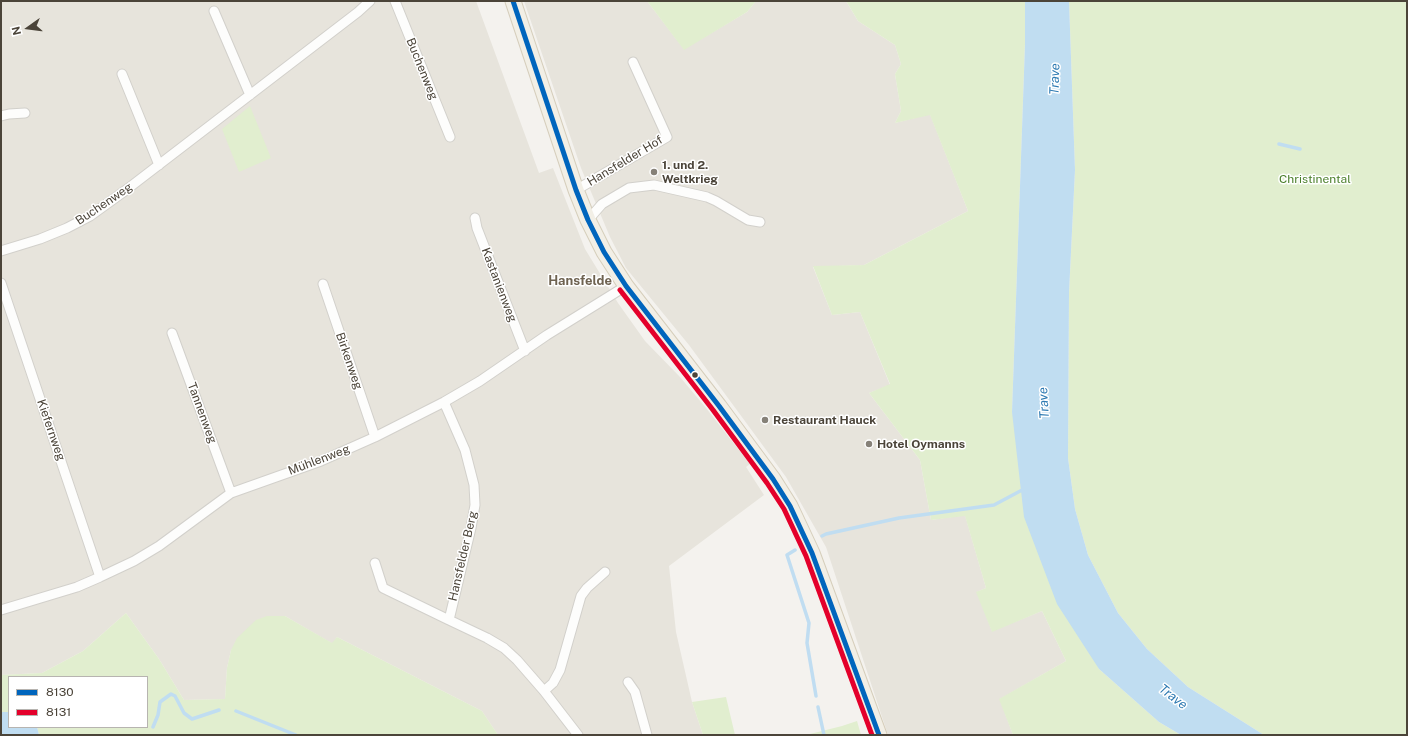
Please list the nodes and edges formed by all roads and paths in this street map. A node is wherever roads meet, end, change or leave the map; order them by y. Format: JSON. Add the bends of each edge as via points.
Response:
{"nodes":[{"id":1,"x":370,"y":1,"type":"edge"},
{"id":2,"x":395,"y":1,"type":"edge"},
{"id":3,"x":513,"y":1,"type":"edge"},
{"id":4,"x":214,"y":11,"type":"dead end"},
{"id":5,"x":633,"y":62,"type":"dead end"},
{"id":6,"x":122,"y":74,"type":"dead end"},
{"id":7,"x":250,"y":95,"type":"junction"},
{"id":8,"x":25,"y":113,"type":"dead end"},
{"id":9,"x":1,"y":116,"type":"edge"},
{"id":10,"x":450,"y":137,"type":"dead end"},
{"id":11,"x":159,"y":165,"type":"junction"},
{"id":12,"x":576,"y":190,"type":"junction"},
{"id":13,"x":475,"y":218,"type":"dead end"},
{"id":14,"x":588,"y":220,"type":"junction"},
{"id":15,"x":760,"y":222,"type":"dead end"},
{"id":16,"x":1,"y":251,"type":"edge"},
{"id":17,"x":1,"y":283,"type":"edge"},
{"id":18,"x":323,"y":284,"type":"dead end"},
{"id":19,"x":626,"y":286,"type":"junction"},
{"id":20,"x":172,"y":333,"type":"dead end"},
{"id":21,"x":525,"y":351,"type":"junction"},
{"id":22,"x":444,"y":402,"type":"junction"},
{"id":23,"x":375,"y":438,"type":"junction"},
{"id":24,"x":231,"y":493,"type":"junction"},
{"id":25,"x":375,"y":563,"type":"dead end"},
{"id":26,"x":605,"y":572,"type":"dead end"},
{"id":27,"x":100,"y":577,"type":"junction"},
{"id":28,"x":1,"y":610,"type":"edge"},
{"id":29,"x":449,"y":620,"type":"junction"},
{"id":30,"x":628,"y":682,"type":"dead end"},
{"id":31,"x":544,"y":691,"type":"junction"},
{"id":32,"x":578,"y":735,"type":"edge"},
{"id":33,"x":647,"y":735,"type":"edge"},
{"id":34,"x":879,"y":735,"type":"edge"}],
"edges":[{"from":1,"to":7,"type":"street","name":"Buchenweg"},
{"from":2,"to":10,"type":"street","name":"Buchenweg"},
{"from":3,"to":12,"type":"main road"},
{"from":4,"to":7,"type":"street"},
{"from":5,"to":12,"type":"street","name":"Hansfelder Hof","via":[[667,137]]},
{"from":6,"to":11,"type":"street"},
{"from":7,"to":11,"type":"street","name":"Buchenweg"},
{"from":8,"to":9,"type":"street"},
{"from":11,"to":16,"type":"street","name":"Buchenweg","via":[[78,223],[40,239]]},
{"from":12,"to":14,"type":"main road"},
{"from":13,"to":21,"type":"street","name":"Kastanienweg"},
{"from":14,"to":15,"type":"street","via":[[602,204],[629,188],[654,185],[707,197],[748,220]]},
{"from":14,"to":19,"type":"main road","via":[[604,252]]},
{"from":17,"to":27,"type":"street","name":"Kiefernweg"},
{"from":18,"to":23,"type":"street","name":"Birkenweg"},
{"from":19,"to":21,"type":"street","name":"Mühlenweg"},
{"from":19,"to":34,"type":"main road","via":[[719,406],[790,506],[814,560]]},
{"from":20,"to":24,"type":"street","name":"Tannenweg"},
{"from":21,"to":22,"type":"street","name":"Mühlenweg"},
{"from":22,"to":23,"type":"street","name":"Mühlenweg"},
{"from":22,"to":29,"type":"street","name":"Hansfelder Berg","via":[[465,450],[474,485],[475,505]]},
{"from":23,"to":24,"type":"street","name":"Mühlenweg","via":[[321,461]]},
{"from":24,"to":27,"type":"street","name":"Mühlenweg","via":[[159,546]]},
{"from":25,"to":29,"type":"street","name":"Hansfelder Berg","via":[[383,588]]},
{"from":26,"to":31,"type":"street","via":[[581,596],[560,670],[554,683]]},
{"from":27,"to":28,"type":"street","name":"Mühlenweg","via":[[77,588]]},
{"from":29,"to":31,"type":"street","name":"Hansfelder Berg","via":[[504,648]]},
{"from":30,"to":33,"type":"street","via":[[635,692]]},
{"from":31,"to":32,"type":"street","name":"Hansfelder Berg"}]}
